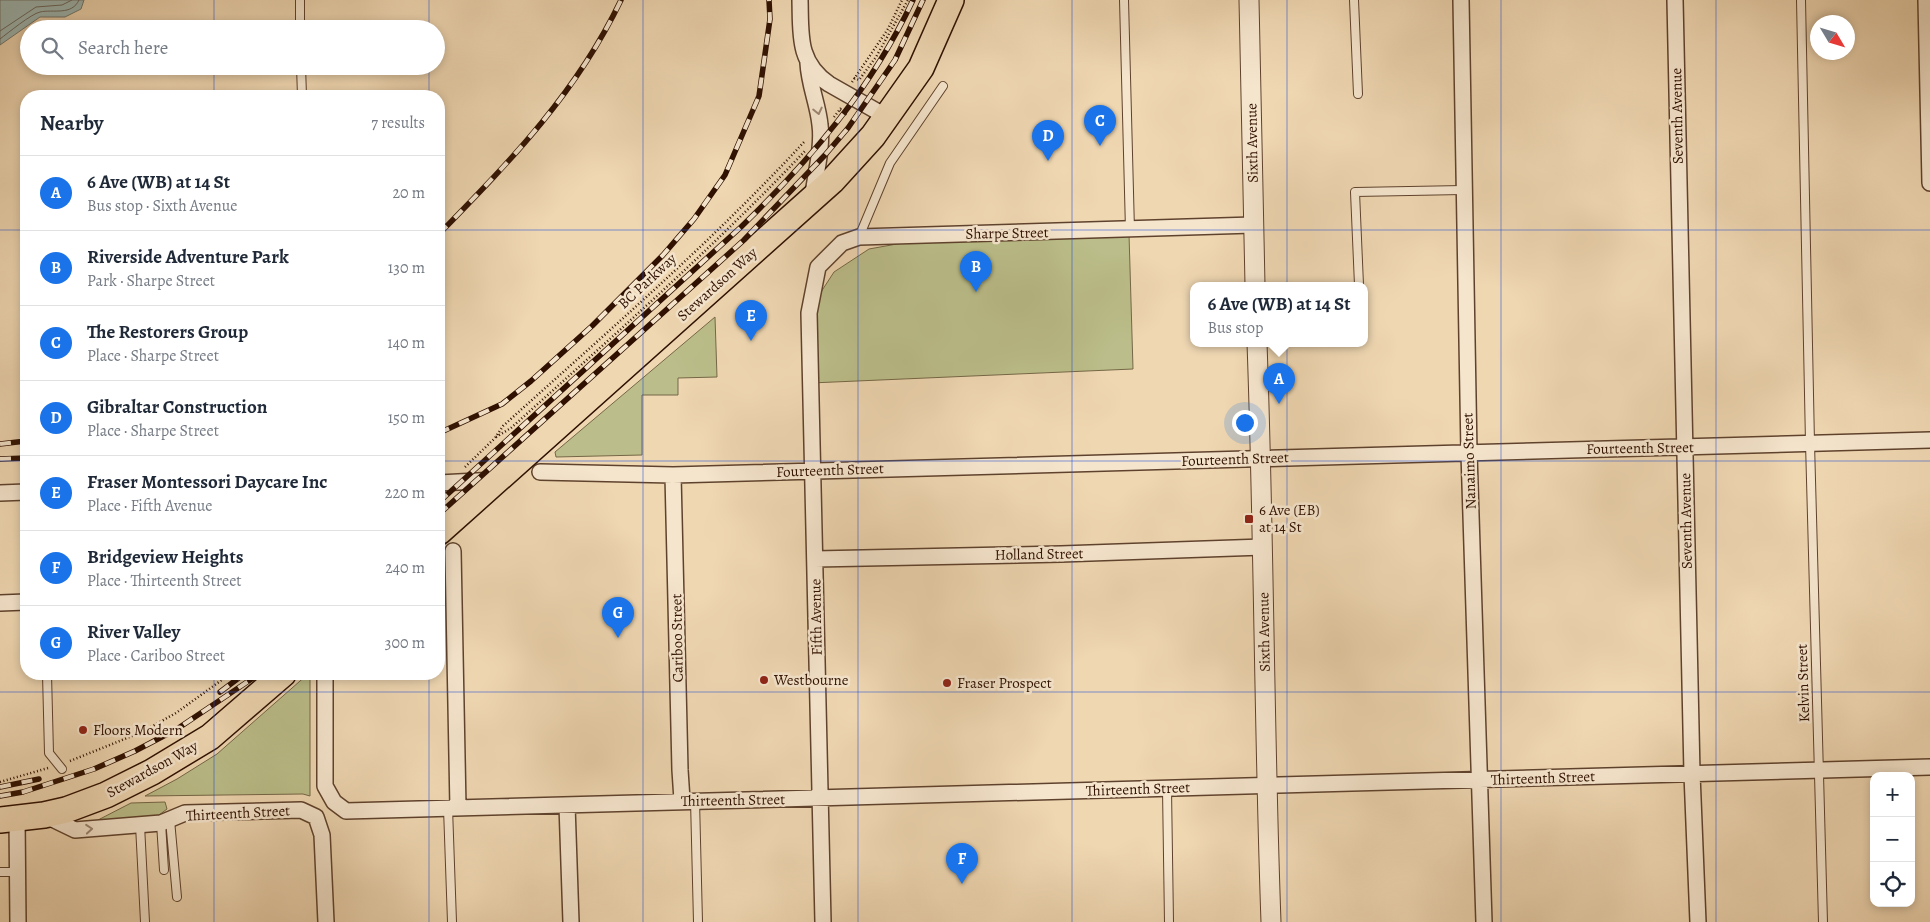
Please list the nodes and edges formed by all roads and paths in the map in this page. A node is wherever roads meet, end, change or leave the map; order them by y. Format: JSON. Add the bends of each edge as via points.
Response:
{"nodes":[{"id":1,"x":300,"y":0,"type":"edge"},
{"id":2,"x":800,"y":0,"type":"edge"},
{"id":3,"x":902,"y":0,"type":"edge"},
{"id":4,"x":908,"y":0,"type":"edge"},
{"id":5,"x":951,"y":0,"type":"edge"},
{"id":6,"x":1124,"y":0,"type":"edge"},
{"id":7,"x":1249,"y":0,"type":"edge"},
{"id":8,"x":1354,"y":0,"type":"edge"},
{"id":9,"x":1461,"y":0,"type":"edge"},
{"id":10,"x":1675,"y":0,"type":"edge"},
{"id":11,"x":1801,"y":0,"type":"edge"},
{"id":12,"x":1926,"y":0,"type":"edge"},
{"id":13,"x":300,"y":20,"type":"edge"},
{"id":14,"x":808,"y":63,"type":"junction"},
{"id":15,"x":301,"y":75,"type":"edge"},
{"id":16,"x":943,"y":86,"type":"dead end"},
{"id":17,"x":302,"y":90,"type":"edge"},
{"id":18,"x":1358,"y":94,"type":"dead end"},
{"id":19,"x":840,"y":110,"type":"dead end"},
{"id":20,"x":847,"y":115,"type":"dead end"},
{"id":21,"x":887,"y":117,"type":"junction"},
{"id":22,"x":811,"y":136,"type":"dead end"},
{"id":23,"x":809,"y":147,"type":"dead end"},
{"id":24,"x":1930,"y":183,"type":"edge"},
{"id":25,"x":1463,"y":190,"type":"junction"},
{"id":26,"x":811,"y":201,"type":"junction"},
{"id":27,"x":1253,"y":226,"type":"junction"},
{"id":28,"x":1130,"y":230,"type":"junction"},
{"id":29,"x":859,"y":237,"type":"junction"},
{"id":30,"x":1255,"y":282,"type":"edge"},
{"id":31,"x":1359,"y":282,"type":"edge"},
{"id":32,"x":809,"y":313,"type":"joint"},
{"id":33,"x":1257,"y":347,"type":"edge"},
{"id":34,"x":495,"y":438,"type":"junction"},
{"id":35,"x":1930,"y":440,"type":"edge"},
{"id":36,"x":1810,"y":443,"type":"junction"},
{"id":37,"x":1685,"y":447,"type":"junction"},
{"id":38,"x":1469,"y":453,"type":"junction"},
{"id":39,"x":1261,"y":458,"type":"junction"},
{"id":40,"x":813,"y":471,"type":"junction"},
{"id":41,"x":540,"y":472,"type":"dead end"},
{"id":42,"x":459,"y":473,"type":"dead end"},
{"id":43,"x":673,"y":475,"type":"junction"},
{"id":44,"x":496,"y":480,"type":"junction"},
{"id":45,"x":445,"y":483,"type":"edge"},
{"id":46,"x":20,"y":492,"type":"edge"},
{"id":47,"x":0,"y":493,"type":"edge"},
{"id":48,"x":446,"y":541,"type":"edge"},
{"id":49,"x":1263,"y":547,"type":"junction"},
{"id":50,"x":814,"y":558,"type":"junction"},
{"id":51,"x":20,"y":602,"type":"edge"},
{"id":52,"x":0,"y":603,"type":"edge"},
{"id":53,"x":47,"y":680,"type":"edge"},
{"id":54,"x":222,"y":680,"type":"edge"},
{"id":55,"x":276,"y":680,"type":"edge"},
{"id":56,"x":325,"y":680,"type":"edge"},
{"id":57,"x":60,"y":767,"type":"junction"},
{"id":58,"x":1930,"y":767,"type":"edge"},
{"id":59,"x":1819,"y":770,"type":"junction"},
{"id":60,"x":1692,"y":774,"type":"junction"},
{"id":61,"x":1478,"y":780,"type":"junction"},
{"id":62,"x":0,"y":782,"type":"edge"},
{"id":63,"x":1266,"y":786,"type":"junction"},
{"id":64,"x":1167,"y":789,"type":"junction"},
{"id":65,"x":820,"y":798,"type":"junction"},
{"id":66,"x":689,"y":800,"type":"junction"},
{"id":67,"x":567,"y":805,"type":"junction"},
{"id":68,"x":453,"y":808,"type":"junction"},
{"id":69,"x":44,"y":815,"type":"junction"},
{"id":70,"x":8,"y":819,"type":"edge"},
{"id":71,"x":165,"y":822,"type":"junction"},
{"id":72,"x":140,"y":825,"type":"junction"},
{"id":73,"x":164,"y":870,"type":"dead end"},
{"id":74,"x":0,"y":872,"type":"edge"},
{"id":75,"x":18,"y":872,"type":"junction"},
{"id":76,"x":177,"y":897,"type":"dead end"},
{"id":77,"x":18,"y":922,"type":"edge"},
{"id":78,"x":145,"y":922,"type":"edge"},
{"id":79,"x":326,"y":922,"type":"edge"},
{"id":80,"x":452,"y":922,"type":"edge"},
{"id":81,"x":571,"y":922,"type":"edge"},
{"id":82,"x":698,"y":922,"type":"edge"},
{"id":83,"x":823,"y":922,"type":"edge"},
{"id":84,"x":1169,"y":922,"type":"edge"},
{"id":85,"x":1271,"y":922,"type":"edge"},
{"id":86,"x":1484,"y":922,"type":"edge"},
{"id":87,"x":1698,"y":922,"type":"edge"},
{"id":88,"x":1823,"y":922,"type":"edge"}],
"edges":[{"from":1,"to":13,"type":"lane"},
{"from":2,"to":14,"type":"street","via":[[801,36]]},
{"from":3,"to":4,"type":"path","via":[[888,29],[854,78],[859,80],[876,57]]},
{"from":5,"to":21,"type":"main road","name":"Stewardson Way","via":[[921,68]]},
{"from":6,"to":28,"type":"lane"},
{"from":7,"to":27,"type":"street","name":"Sixth Avenue"},
{"from":8,"to":18,"type":"lane"},
{"from":9,"to":25,"type":"street","name":"Nanaimo Street"},
{"from":10,"to":37,"type":"street","name":"Seventh Avenue"},
{"from":11,"to":36,"type":"lane","name":"Kelvin Street"},
{"from":12,"to":24,"type":"street"},
{"from":14,"to":21,"type":"street","via":[[820,78]]},
{"from":14,"to":26,"type":"street","one_way":true,"via":[[821,133]]},
{"from":15,"to":17,"type":"lane"},
{"from":16,"to":29,"type":"lane","via":[[890,163]]},
{"from":19,"to":20,"type":"path"},
{"from":21,"to":26,"type":"main road","name":"Stewardson Way","via":[[832,182]]},
{"from":22,"to":34,"type":"path","name":"BC Parkway","via":[[735,215],[503,426]]},
{"from":23,"to":34,"type":"path","name":"BC Parkway","via":[[670,283]]},
{"from":25,"to":31,"type":"lane","via":[[1355,192]]},
{"from":25,"to":38,"type":"street","name":"Nanaimo Street"},
{"from":26,"to":44,"type":"main road","name":"Stewardson Way"},
{"from":27,"to":28,"type":"street","name":"Sharpe Street"},
{"from":27,"to":30,"type":"street","name":"Sixth Avenue"},
{"from":28,"to":29,"type":"street","name":"Sharpe Street"},
{"from":29,"to":32,"type":"street","name":"Sharpe Street","via":[[842,243],[818,267]]},
{"from":32,"to":40,"type":"street","name":"Fifth Avenue"},
{"from":33,"to":39,"type":"street","name":"Sixth Avenue"},
{"from":34,"to":42,"type":"path","name":"BC Parkway"},
{"from":35,"to":36,"type":"street","name":"Fourteenth Street"},
{"from":36,"to":37,"type":"street","name":"Fourteenth Street"},
{"from":36,"to":59,"type":"lane","name":"Kelvin Street"},
{"from":37,"to":38,"type":"street","name":"Fourteenth Street"},
{"from":37,"to":60,"type":"street","name":"Seventh Avenue"},
{"from":38,"to":39,"type":"street","name":"Fourteenth Street"},
{"from":38,"to":61,"type":"street","name":"Nanaimo Street"},
{"from":39,"to":40,"type":"street","name":"Fourteenth Street"},
{"from":39,"to":49,"type":"street","name":"Sixth Avenue"},
{"from":40,"to":43,"type":"street","name":"Fourteenth Street"},
{"from":40,"to":50,"type":"street","name":"Fifth Avenue"},
{"from":41,"to":43,"type":"street","name":"Fourteenth Street"},
{"from":43,"to":66,"type":"street","name":"Cariboo Street","via":[[680,770]]},
{"from":44,"to":45,"type":"street"},
{"from":44,"to":48,"type":"main road","name":"Stewardson Way"},
{"from":46,"to":47,"type":"street"},
{"from":48,"to":68,"type":"street"},
{"from":49,"to":50,"type":"street","name":"Holland Street"},
{"from":49,"to":63,"type":"street","name":"Sixth Avenue"},
{"from":50,"to":65,"type":"street","name":"Fifth Avenue"},
{"from":51,"to":52,"type":"street"},
{"from":53,"to":57,"type":"lane","via":[[49,753]]},
{"from":54,"to":57,"type":"path","via":[[176,713],[142,732]]},
{"from":55,"to":69,"type":"main road","name":"Stewardson Way","via":[[210,737],[152,772],[106,795]]},
{"from":56,"to":68,"type":"street","name":"Thirteenth Street","via":[[325,786],[334,802],[346,811]]},
{"from":57,"to":62,"type":"path"},
{"from":58,"to":59,"type":"street","name":"Thirteenth Street"},
{"from":59,"to":60,"type":"street","name":"Thirteenth Street"},
{"from":59,"to":88,"type":"lane","name":"Kelvin Street"},
{"from":60,"to":61,"type":"street","name":"Thirteenth Street"},
{"from":60,"to":87,"type":"street","name":"Seventh Avenue"},
{"from":61,"to":63,"type":"street","name":"Thirteenth Street"},
{"from":61,"to":86,"type":"street","name":"Nanaimo Street"},
{"from":63,"to":64,"type":"street","name":"Thirteenth Street"},
{"from":63,"to":85,"type":"street","name":"Sixth Avenue"},
{"from":64,"to":65,"type":"street","name":"Thirteenth Street"},
{"from":64,"to":84,"type":"lane"},
{"from":65,"to":66,"type":"street","name":"Thirteenth Street"},
{"from":65,"to":83,"type":"street","name":"Fifth Avenue"},
{"from":66,"to":67,"type":"street","name":"Thirteenth Street"},
{"from":66,"to":82,"type":"lane"},
{"from":67,"to":68,"type":"street","name":"Thirteenth Street"},
{"from":67,"to":81,"type":"street"},
{"from":68,"to":80,"type":"lane"},
{"from":69,"to":70,"type":"main road","name":"Stewardson Way"},
{"from":69,"to":72,"type":"street","name":"Thirteenth Street","one_way":true,"via":[[75,830]]},
{"from":70,"to":75,"type":"street"},
{"from":71,"to":72,"type":"street","name":"Thirteenth Street"},
{"from":71,"to":73,"type":"lane"},
{"from":71,"to":76,"type":"lane"},
{"from":71,"to":79,"type":"street","name":"Thirteenth Street","via":[[185,813],[301,810],[316,817],[322,834]]},
{"from":72,"to":78,"type":"lane"},
{"from":74,"to":75,"type":"lane"},
{"from":75,"to":77,"type":"street"}]}
